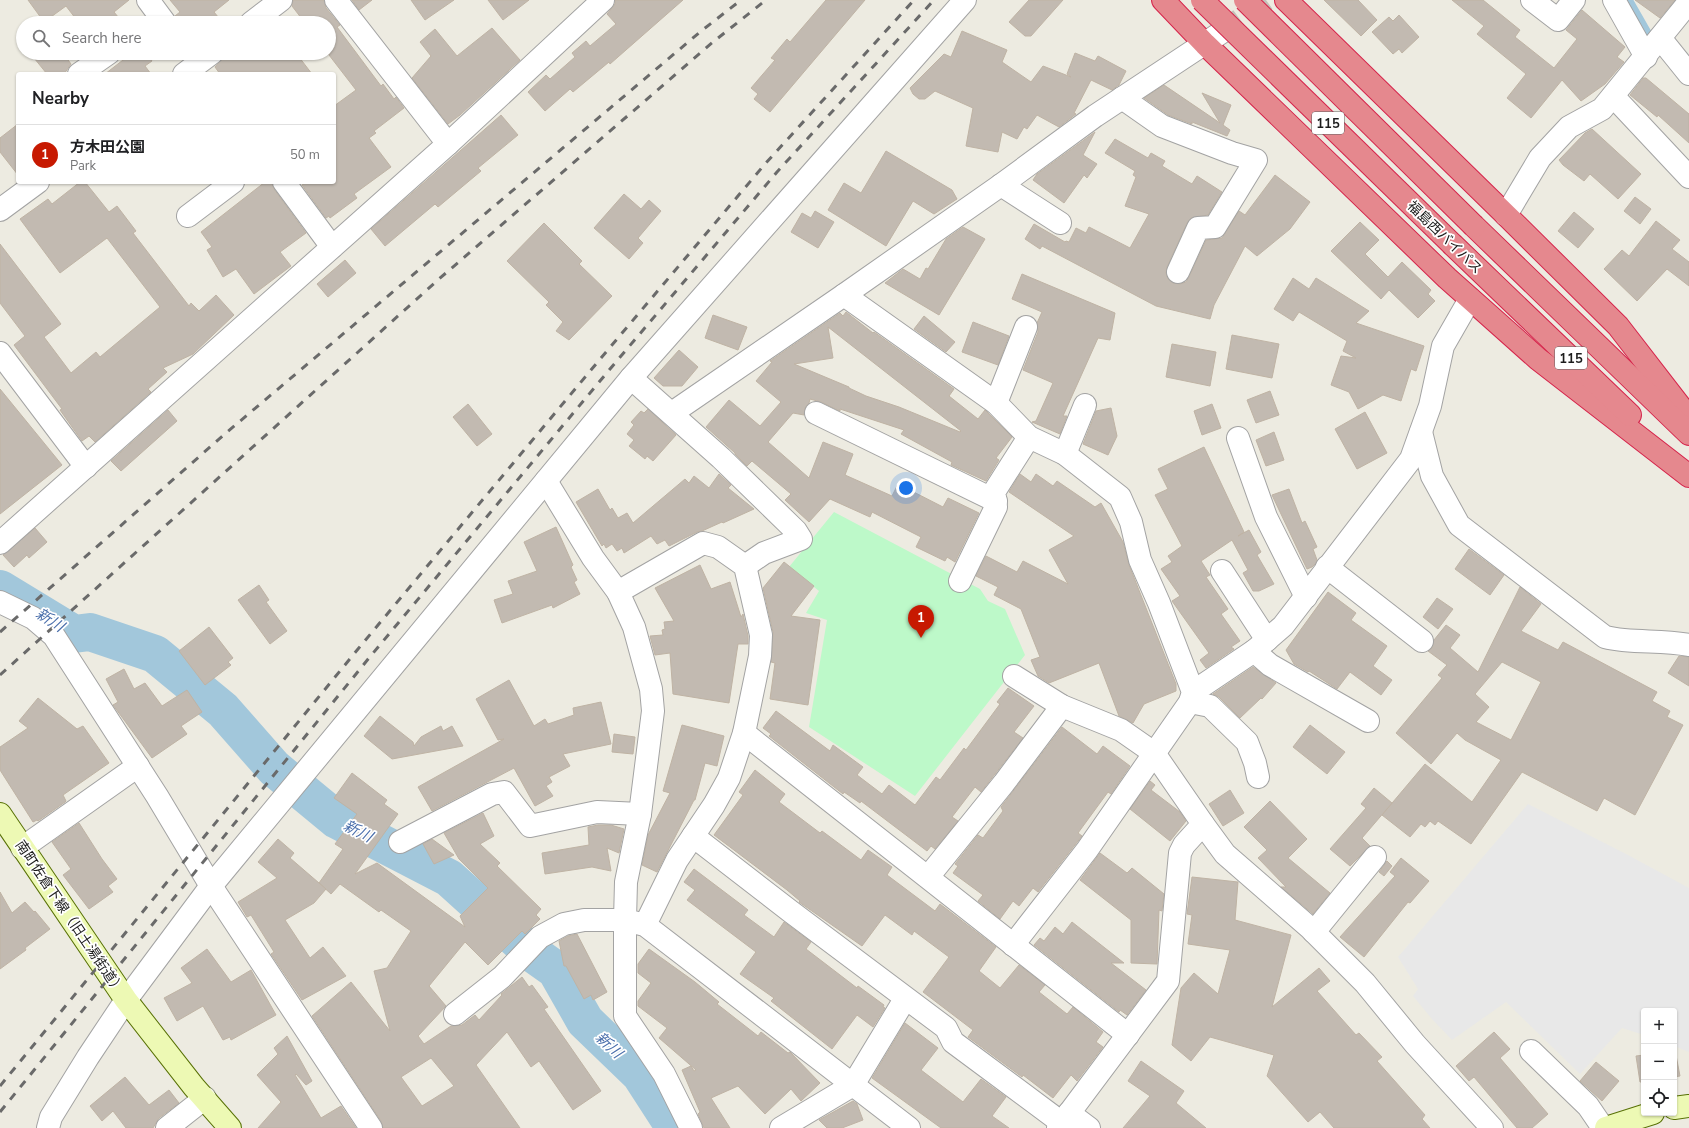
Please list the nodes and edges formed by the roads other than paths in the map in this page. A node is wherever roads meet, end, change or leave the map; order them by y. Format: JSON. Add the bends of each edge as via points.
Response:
{"nodes":[{"id":1,"x":281,"y":0,"type":"edge"},
{"id":2,"x":336,"y":0,"type":"edge"},
{"id":3,"x":603,"y":0,"type":"edge"},
{"id":4,"x":965,"y":0,"type":"edge"},
{"id":5,"x":1163,"y":0,"type":"edge"},
{"id":6,"x":1202,"y":0,"type":"edge"},
{"id":7,"x":1245,"y":0,"type":"edge"},
{"id":8,"x":1286,"y":0,"type":"edge"},
{"id":9,"x":1532,"y":0,"type":"edge"},
{"id":10,"x":1574,"y":0,"type":"edge"},
{"id":11,"x":1614,"y":0,"type":"edge"},
{"id":12,"x":1689,"y":2,"type":"edge"},
{"id":13,"x":260,"y":16,"type":"edge"},
{"id":14,"x":1214,"y":38,"type":"junction"},
{"id":15,"x":1660,"y":38,"type":"junction"},
{"id":16,"x":1646,"y":57,"type":"junction"},
{"id":17,"x":99,"y":60,"type":"edge"},
{"id":18,"x":82,"y":72,"type":"edge"},
{"id":19,"x":1689,"y":74,"type":"edge"},
{"id":20,"x":1613,"y":96,"type":"junction"},
{"id":21,"x":1122,"y":98,"type":"junction"},
{"id":22,"x":448,"y":144,"type":"junction"},
{"id":23,"x":1689,"y":177,"type":"edge"},
{"id":24,"x":35,"y":184,"type":"edge"},
{"id":25,"x":230,"y":184,"type":"edge"},
{"id":26,"x":285,"y":184,"type":"edge"},
{"id":27,"x":1002,"y":185,"type":"junction"},
{"id":28,"x":0,"y":210,"type":"edge"},
{"id":29,"x":1506,"y":215,"type":"junction"},
{"id":30,"x":188,"y":216,"type":"dead end"},
{"id":31,"x":1060,"y":223,"type":"dead end"},
{"id":32,"x":332,"y":247,"type":"junction"},
{"id":33,"x":1178,"y":272,"type":"dead end"},
{"id":34,"x":844,"y":296,"type":"junction"},
{"id":35,"x":1470,"y":299,"type":"junction"},
{"id":36,"x":1026,"y":327,"type":"dead end"},
{"id":37,"x":0,"y":353,"type":"edge"},
{"id":38,"x":631,"y":378,"type":"junction"},
{"id":39,"x":996,"y":403,"type":"junction"},
{"id":40,"x":1086,"y":405,"type":"dead end"},
{"id":41,"x":672,"y":413,"type":"junction"},
{"id":42,"x":816,"y":413,"type":"dead end"},
{"id":43,"x":1689,"y":418,"type":"edge"},
{"id":44,"x":1420,"y":432,"type":"junction"},
{"id":45,"x":1689,"y":434,"type":"edge"},
{"id":46,"x":1029,"y":436,"type":"junction"},
{"id":47,"x":1238,"y":438,"type":"dead end"},
{"id":48,"x":1064,"y":454,"type":"junction"},
{"id":49,"x":86,"y":467,"type":"junction"},
{"id":50,"x":1689,"y":471,"type":"edge"},
{"id":51,"x":1689,"y":476,"type":"edge"},
{"id":52,"x":546,"y":481,"type":"junction"},
{"id":53,"x":996,"y":501,"type":"junction"},
{"id":54,"x":0,"y":543,"type":"edge"},
{"id":55,"x":744,"y":566,"type":"junction"},
{"id":56,"x":1327,"y":568,"type":"junction"},
{"id":57,"x":1222,"y":571,"type":"dead end"},
{"id":58,"x":960,"y":581,"type":"dead end"},
{"id":59,"x":618,"y":592,"type":"junction"},
{"id":60,"x":1306,"y":597,"type":"junction"},
{"id":61,"x":0,"y":602,"type":"edge"},
{"id":62,"x":1422,"y":641,"type":"dead end"},
{"id":63,"x":1260,"y":645,"type":"junction"},
{"id":64,"x":1689,"y":645,"type":"edge"},
{"id":65,"x":1014,"y":676,"type":"dead end"},
{"id":66,"x":1192,"y":697,"type":"junction"},
{"id":67,"x":1062,"y":706,"type":"junction"},
{"id":68,"x":1368,"y":721,"type":"dead end"},
{"id":69,"x":744,"y":733,"type":"junction"},
{"id":70,"x":1154,"y":753,"type":"junction"},
{"id":71,"x":138,"y":766,"type":"junction"},
{"id":72,"x":1258,"y":777,"type":"dead end"},
{"id":73,"x":0,"y":814,"type":"edge"},
{"id":74,"x":640,"y":814,"type":"junction"},
{"id":75,"x":1203,"y":824,"type":"junction"},
{"id":76,"x":693,"y":836,"type":"junction"},
{"id":77,"x":400,"y":842,"type":"dead end"},
{"id":78,"x":22,"y":848,"type":"junction"},
{"id":79,"x":1375,"y":857,"type":"dead end"},
{"id":80,"x":928,"y":877,"type":"junction"},
{"id":81,"x":211,"y":886,"type":"junction"},
{"id":82,"x":635,"y":922,"type":"junction"},
{"id":83,"x":1314,"y":932,"type":"junction"},
{"id":84,"x":1013,"y":944,"type":"junction"},
{"id":85,"x":906,"y":999,"type":"junction"},
{"id":86,"x":126,"y":1000,"type":"junction"},
{"id":87,"x":455,"y":1014,"type":"dead end"},
{"id":88,"x":1128,"y":1035,"type":"junction"},
{"id":89,"x":1531,"y":1051,"type":"dead end"},
{"id":90,"x":853,"y":1085,"type":"junction"},
{"id":91,"x":204,"y":1098,"type":"junction"},
{"id":92,"x":1689,"y":1106,"type":"edge"},
{"id":93,"x":1677,"y":1108,"type":"edge"},
{"id":94,"x":1644,"y":1116,"type":"edge"},
{"id":95,"x":1063,"y":1121,"type":"edge"},
{"id":96,"x":48,"y":1128,"type":"edge"},
{"id":97,"x":167,"y":1128,"type":"edge"},
{"id":98,"x":230,"y":1128,"type":"edge"},
{"id":99,"x":371,"y":1128,"type":"edge"},
{"id":100,"x":691,"y":1128,"type":"edge"},
{"id":101,"x":781,"y":1128,"type":"edge"},
{"id":102,"x":910,"y":1128,"type":"edge"},
{"id":103,"x":1089,"y":1128,"type":"edge"},
{"id":104,"x":1492,"y":1128,"type":"edge"},
{"id":105,"x":1603,"y":1128,"type":"edge"},
{"id":106,"x":1606,"y":1128,"type":"edge"}],
"edges":[{"from":1,"to":13,"type":"street"},
{"from":2,"to":22,"type":"street"},
{"from":3,"to":22,"type":"street"},
{"from":4,"to":38,"type":"street"},
{"from":5,"to":14,"type":"highway"},
{"from":6,"to":50,"type":"highway","name":"福島西バイパス","number":"115","bridge":true},
{"from":7,"to":45,"type":"highway","name":"福島西バイパス","number":"115","bridge":true},
{"from":8,"to":29,"type":"highway"},
{"from":9,"to":10,"type":"street","via":[[1558,20]]},
{"from":11,"to":16,"type":"street"},
{"from":12,"to":15,"type":"street"},
{"from":14,"to":21,"type":"street"},
{"from":14,"to":35,"type":"highway"},
{"from":15,"to":16,"type":"street"},
{"from":15,"to":19,"type":"street"},
{"from":16,"to":20,"type":"street"},
{"from":17,"to":18,"type":"street"},
{"from":20,"to":23,"type":"street"},
{"from":20,"to":29,"type":"street","via":[[1602,109],[1569,127],[1540,158]]},
{"from":21,"to":27,"type":"street"},
{"from":21,"to":33,"type":"street","via":[[1162,126],[1256,160],[1215,227],[1198,228]]},
{"from":22,"to":32,"type":"street"},
{"from":24,"to":28,"type":"street"},
{"from":25,"to":30,"type":"street"},
{"from":26,"to":32,"type":"street"},
{"from":27,"to":31,"type":"street"},
{"from":27,"to":34,"type":"street"},
{"from":29,"to":43,"type":"highway","via":[[1618,326]]},
{"from":32,"to":49,"type":"street"},
{"from":34,"to":39,"type":"street"},
{"from":34,"to":41,"type":"street"},
{"from":35,"to":44,"type":"street","via":[[1442,346],[1430,406]]},
{"from":35,"to":51,"type":"highway","via":[[1538,359]]},
{"from":36,"to":39,"type":"street"},
{"from":37,"to":49,"type":"street"},
{"from":38,"to":41,"type":"street"},
{"from":38,"to":52,"type":"street"},
{"from":39,"to":46,"type":"street"},
{"from":40,"to":48,"type":"street"},
{"from":41,"to":55,"type":"street","via":[[796,531],[801,539],[764,553]]},
{"from":42,"to":53,"type":"street"},
{"from":44,"to":56,"type":"street","via":[[1411,459]]},
{"from":44,"to":64,"type":"street","via":[[1432,476],[1459,525],[1605,636],[1619,640],[1672,641]]},
{"from":46,"to":48,"type":"street"},
{"from":46,"to":53,"type":"street","via":[[994,492]]},
{"from":47,"to":60,"type":"street","via":[[1266,517]]},
{"from":48,"to":66,"type":"street","via":[[1120,497],[1131,522],[1140,560],[1159,603]]},
{"from":49,"to":54,"type":"street"},
{"from":52,"to":59,"type":"street","via":[[593,558]]},
{"from":52,"to":81,"type":"street"},
{"from":53,"to":58,"type":"street","via":[[996,507]]},
{"from":55,"to":59,"type":"street","via":[[718,547],[703,543]]},
{"from":55,"to":69,"type":"street","via":[[761,635],[760,656]]},
{"from":56,"to":60,"type":"street"},
{"from":56,"to":62,"type":"street"},
{"from":57,"to":63,"type":"street"},
{"from":59,"to":74,"type":"street","via":[[634,627],[651,689],[653,711]]},
{"from":60,"to":63,"type":"street","via":[[1283,626]]},
{"from":61,"to":71,"type":"street","via":[[33,618],[54,636]]},
{"from":63,"to":66,"type":"street"},
{"from":63,"to":68,"type":"street","via":[[1270,665]]},
{"from":65,"to":67,"type":"street"},
{"from":66,"to":70,"type":"street"},
{"from":66,"to":72,"type":"street","via":[[1210,706],[1247,742]]},
{"from":67,"to":70,"type":"street","via":[[1121,730]]},
{"from":67,"to":80,"type":"street"},
{"from":69,"to":76,"type":"street","via":[[729,778]]},
{"from":69,"to":80,"type":"street"},
{"from":70,"to":75,"type":"street"},
{"from":70,"to":84,"type":"street","via":[[1087,850]]},
{"from":71,"to":78,"type":"street"},
{"from":71,"to":81,"type":"street"},
{"from":73,"to":78,"type":"street","name":"南町佐倉下線（旧土湯街道）"},
{"from":74,"to":77,"type":"street","via":[[597,812],[530,826],[504,792],[492,794]]},
{"from":74,"to":82,"type":"street","via":[[626,882]]},
{"from":75,"to":83,"type":"street","via":[[1225,854]]},
{"from":75,"to":88,"type":"street","via":[[1180,853],[1168,981]]},
{"from":76,"to":82,"type":"street"},
{"from":76,"to":85,"type":"street"},
{"from":78,"to":86,"type":"street","name":"南町佐倉下線（旧土湯街道）"},
{"from":79,"to":83,"type":"street"},
{"from":80,"to":84,"type":"street"},
{"from":81,"to":86,"type":"street"},
{"from":81,"to":99,"type":"street"},
{"from":82,"to":87,"type":"street","via":[[584,920],[564,924],[540,937],[502,977]]},
{"from":82,"to":90,"type":"street"},
{"from":82,"to":100,"type":"street","via":[[625,1016],[664,1074]]},
{"from":83,"to":104,"type":"street","via":[[1365,983],[1415,1044]]},
{"from":84,"to":88,"type":"street"},
{"from":85,"to":90,"type":"street"},
{"from":85,"to":95,"type":"street","via":[[946,1028],[953,1042]]},
{"from":86,"to":91,"type":"street","name":"南町佐倉下線（旧土湯街道）"},
{"from":86,"to":96,"type":"street","via":[[51,1117]]},
{"from":88,"to":95,"type":"street"},
{"from":89,"to":105,"type":"street","via":[[1588,1106]]},
{"from":90,"to":101,"type":"street"},
{"from":90,"to":102,"type":"street"},
{"from":91,"to":97,"type":"street"},
{"from":91,"to":98,"type":"street","name":"南町佐倉下線（旧土湯街道）"},
{"from":92,"to":93,"type":"street"},
{"from":94,"to":106,"type":"street"},
{"from":95,"to":103,"type":"street"}]}
